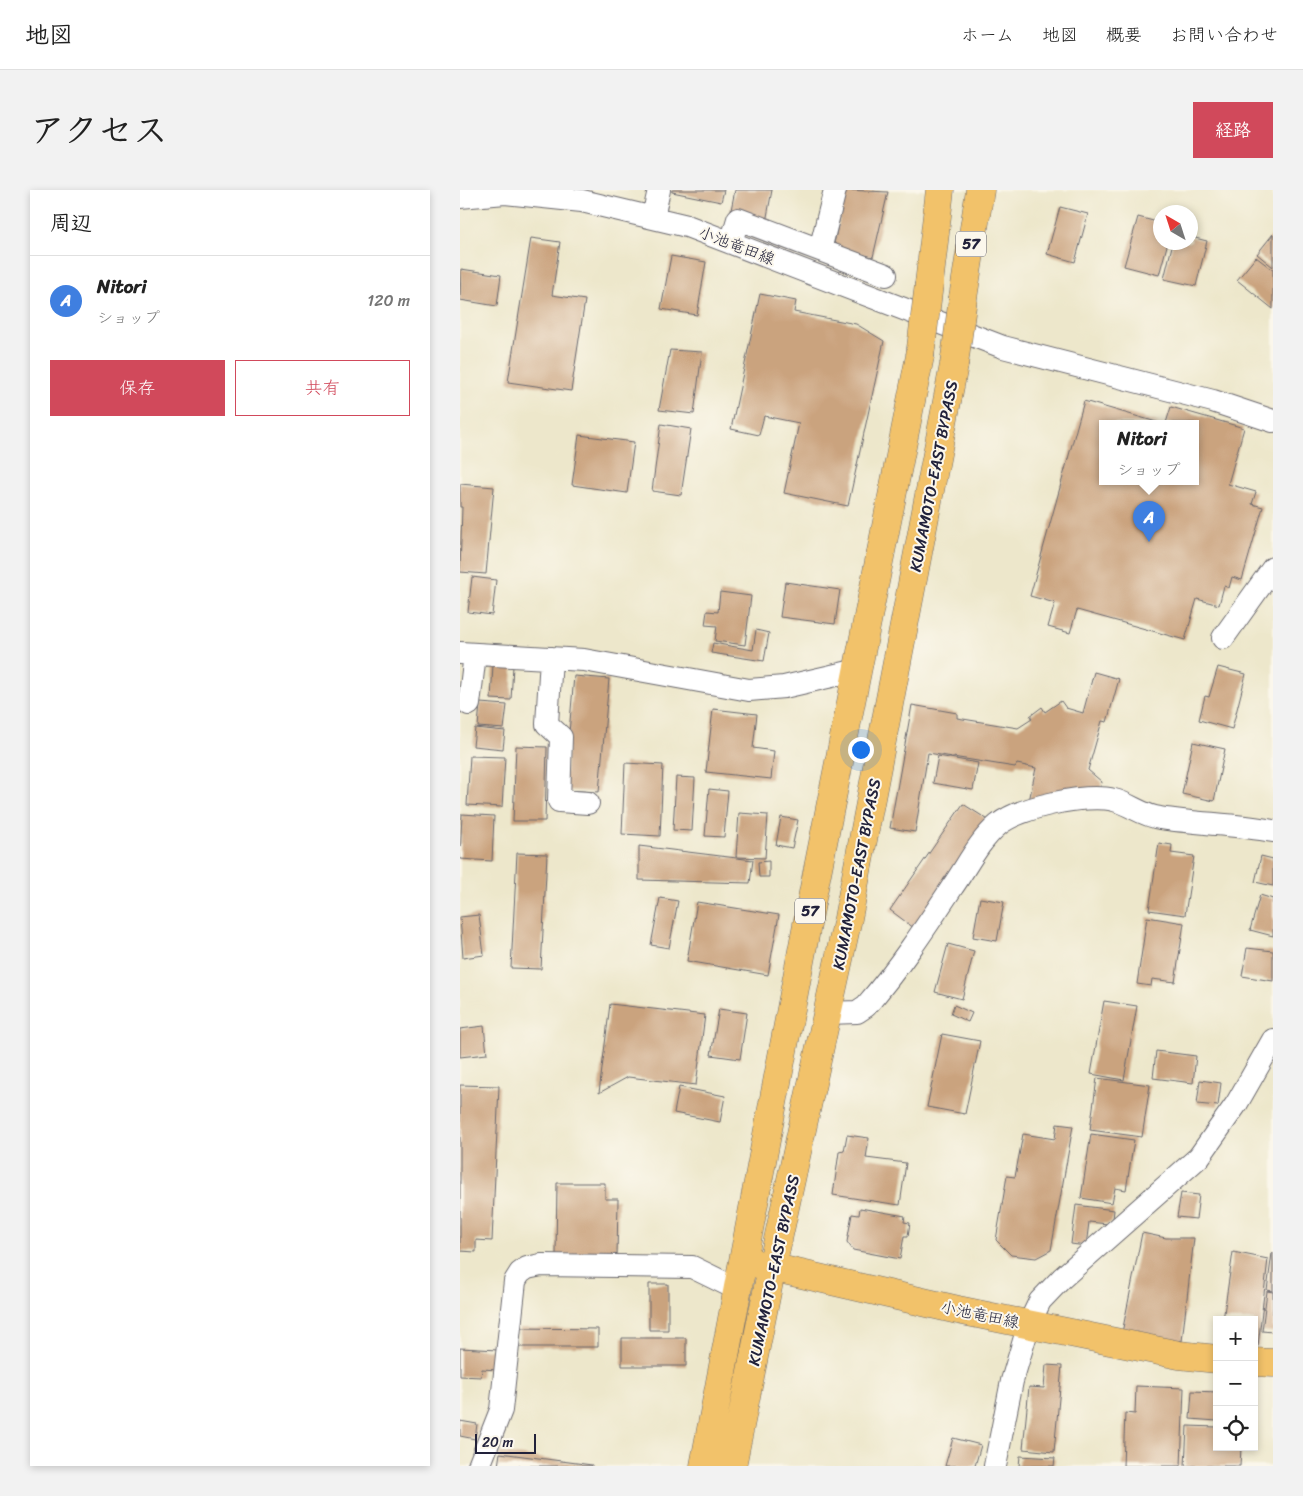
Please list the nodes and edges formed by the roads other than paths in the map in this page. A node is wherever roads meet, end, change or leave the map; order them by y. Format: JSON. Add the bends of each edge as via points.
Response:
{"nodes":[{"id":1,"x":658,"y":190,"type":"edge"},
{"id":2,"x":835,"y":190,"type":"edge"},
{"id":3,"x":932,"y":190,"type":"edge"},
{"id":4,"x":940,"y":190,"type":"edge"},
{"id":5,"x":980,"y":190,"type":"edge"},
{"id":6,"x":490,"y":192,"type":"edge"},
{"id":7,"x":460,"y":197,"type":"edge"},
{"id":8,"x":653,"y":217,"type":"junction"},
{"id":9,"x":936,"y":225,"type":"junction"},
{"id":10,"x":731,"y":243,"type":"junction"},
{"id":11,"x":820,"y":250,"type":"junction"},
{"id":12,"x":886,"y":275,"type":"dead end"},
{"id":13,"x":1273,"y":421,"type":"edge"},
{"id":14,"x":1273,"y":568,"type":"edge"},
{"id":15,"x":1223,"y":638,"type":"dead end"},
{"id":16,"x":468,"y":654,"type":"edge"},
{"id":17,"x":551,"y":658,"type":"junction"},
{"id":18,"x":858,"y":670,"type":"junction"},
{"id":19,"x":469,"y":704,"type":"dead end"},
{"id":20,"x":588,"y":803,"type":"dead end"},
{"id":21,"x":1273,"y":831,"type":"edge"},
{"id":22,"x":827,"y":1013,"type":"junction"},
{"id":23,"x":1273,"y":1040,"type":"edge"},
{"id":24,"x":745,"y":1261,"type":"junction"},
{"id":25,"x":772,"y":1267,"type":"junction"},
{"id":26,"x":739,"y":1290,"type":"junction"},
{"id":27,"x":1029,"y":1324,"type":"junction"},
{"id":28,"x":1213,"y":1359,"type":"edge"},
{"id":29,"x":1258,"y":1362,"type":"edge"},
{"id":30,"x":1273,"y":1363,"type":"edge"},
{"id":31,"x":479,"y":1466,"type":"edge"},
{"id":32,"x":704,"y":1466,"type":"edge"},
{"id":33,"x":732,"y":1466,"type":"edge"},
{"id":34,"x":995,"y":1466,"type":"edge"}],
"edges":[{"from":1,"to":8,"type":"street"},
{"from":2,"to":11,"type":"street"},
{"from":3,"to":9,"type":"main road"},
{"from":4,"to":9,"type":"main road","name":"KUMAMOTO-EAST BYPASS","number":"57"},
{"from":5,"to":22,"type":"main road","name":"KUMAMOTO-EAST BYPASS","number":"57","bridge":true,"via":[[954,365]]},
{"from":6,"to":7,"type":"street","name":"小池竜田線"},
{"from":6,"to":8,"type":"street","name":"小池竜田線","via":[[582,201]]},
{"from":8,"to":10,"type":"street","name":"小池竜田線"},
{"from":9,"to":18,"type":"main road","name":"KUMAMOTO-EAST BYPASS","number":"57","bridge":true,"via":[[920,356]]},
{"from":10,"to":11,"type":"street","via":[[738,219]]},
{"from":10,"to":13,"type":"street","name":"小池竜田線","via":[[1002,347],[1213,401]]},
{"from":11,"to":12,"type":"street"},
{"from":14,"to":15,"type":"street"},
{"from":16,"to":17,"type":"street"},
{"from":16,"to":19,"type":"street"},
{"from":17,"to":18,"type":"street","via":[[584,660],[749,690],[784,687]]},
{"from":17,"to":20,"type":"street","via":[[547,724],[562,737],[559,801]]},
{"from":18,"to":24,"type":"main road","name":"KUMAMOTO-EAST BYPASS","number":"57"},
{"from":21,"to":22,"type":"street","via":[[1153,817],[1121,802],[1102,798],[1023,810],[1010,816],[986,838],[932,918],[866,1006],[858,1012]]},
{"from":22,"to":25,"type":"main road","name":"KUMAMOTO-EAST BYPASS","number":"57"},
{"from":23,"to":27,"type":"street","via":[[1237,1103],[1199,1157],[1062,1278],[1040,1301]]},
{"from":24,"to":25,"type":"main road","name":"小池竜田線"},
{"from":24,"to":26,"type":"main road","name":"KUMAMOTO-EAST BYPASS","number":"57"},
{"from":25,"to":27,"type":"main road","name":"小池竜田線"},
{"from":25,"to":33,"type":"main road","name":"KUMAMOTO-EAST BYPASS","number":"57"},
{"from":26,"to":31,"type":"street","via":[[692,1267],[554,1264],[527,1268],[515,1281],[501,1410]]},
{"from":26,"to":32,"type":"main road","name":"KUMAMOTO-EAST BYPASS","number":"57"},
{"from":27,"to":28,"type":"main road","name":"小池竜田線","via":[[1178,1355]]},
{"from":27,"to":34,"type":"street","via":[[1012,1381]]},
{"from":29,"to":30,"type":"main road"}]}
